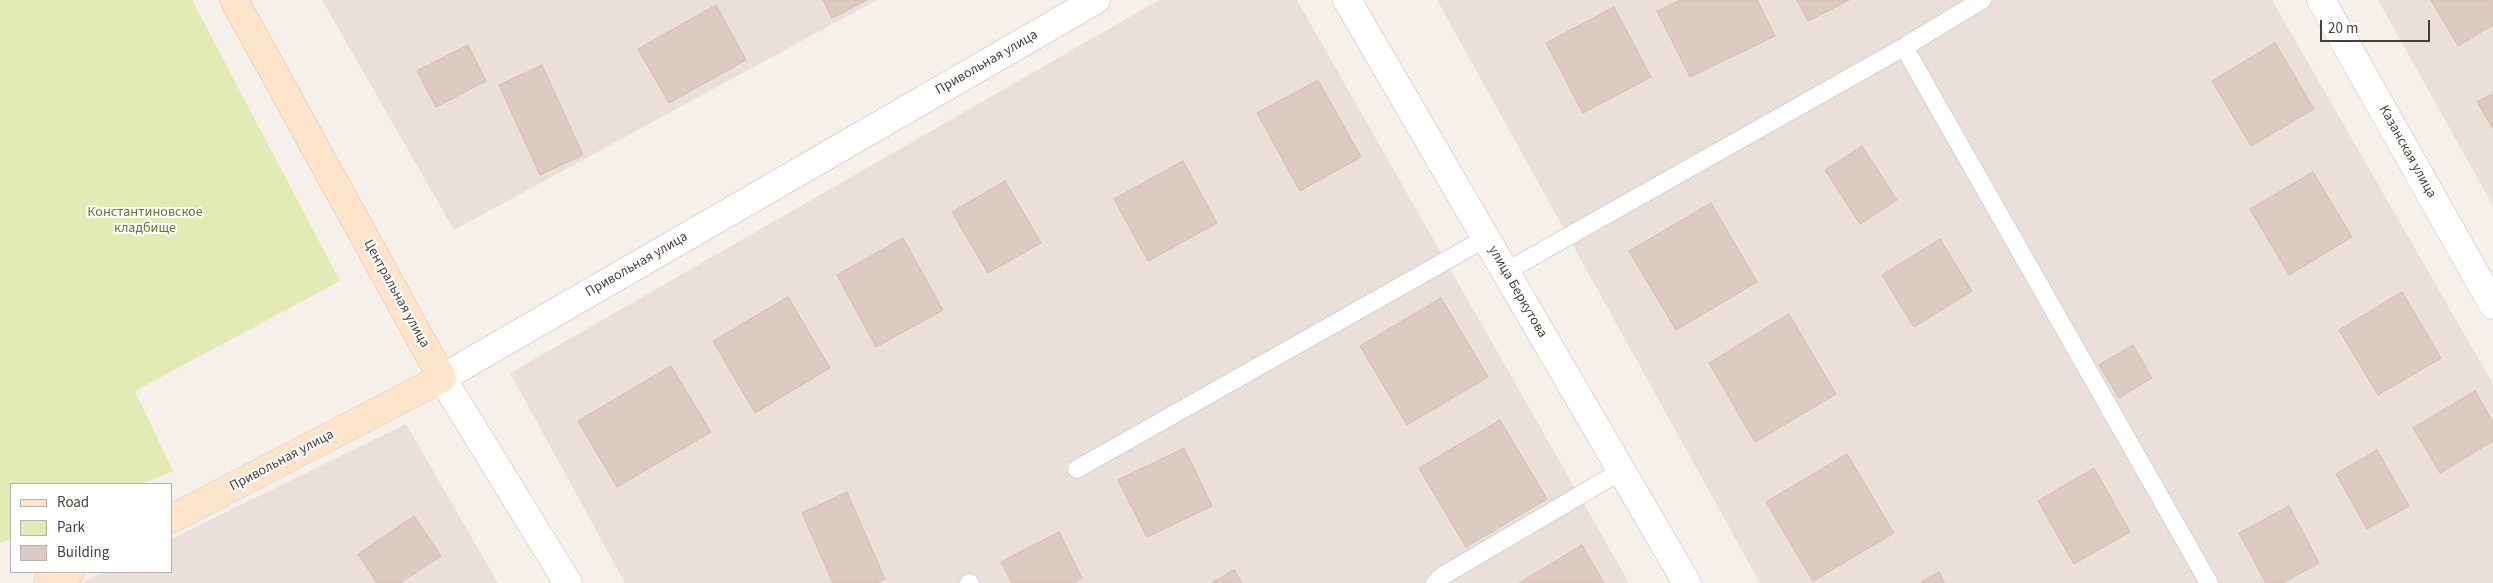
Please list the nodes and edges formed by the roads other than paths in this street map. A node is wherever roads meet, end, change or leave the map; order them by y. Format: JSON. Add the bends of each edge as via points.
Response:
{"nodes":[{"id":1,"x":234,"y":0,"type":"edge"},
{"id":2,"x":1096,"y":0,"type":"edge"},
{"id":3,"x":1347,"y":0,"type":"edge"},
{"id":4,"x":1982,"y":0,"type":"edge"},
{"id":5,"x":2321,"y":0,"type":"edge"},
{"id":6,"x":1904,"y":47,"type":"junction"},
{"id":7,"x":1486,"y":238,"type":"junction"},
{"id":8,"x":1505,"y":272,"type":"junction"},
{"id":9,"x":2493,"y":305,"type":"edge"},
{"id":10,"x":442,"y":378,"type":"junction"},
{"id":11,"x":1077,"y":469,"type":"dead end"},
{"id":12,"x":1621,"y":471,"type":"junction"},
{"id":13,"x":172,"y":518,"type":"edge"},
{"id":14,"x":68,"y":573,"type":"edge"},
{"id":15,"x":48,"y":583,"type":"edge"},
{"id":16,"x":568,"y":583,"type":"edge"},
{"id":17,"x":1435,"y":583,"type":"edge"},
{"id":18,"x":1687,"y":583,"type":"edge"},
{"id":19,"x":2209,"y":583,"type":"edge"}],
"edges":[{"from":1,"to":10,"type":"street","name":"Центральная улица"},
{"from":2,"to":10,"type":"street","name":"Привольная улица"},
{"from":3,"to":7,"type":"street","name":"улица Беркутова"},
{"from":4,"to":6,"type":"lane"},
{"from":5,"to":9,"type":"street","name":"Казанская улица"},
{"from":6,"to":8,"type":"lane"},
{"from":6,"to":19,"type":"lane"},
{"from":7,"to":8,"type":"street","name":"улица Беркутова"},
{"from":7,"to":11,"type":"lane"},
{"from":8,"to":12,"type":"street","name":"улица Беркутова"},
{"from":10,"to":13,"type":"street","name":"Привольная улица"},
{"from":10,"to":16,"type":"street","name":"Центральная улица"},
{"from":12,"to":17,"type":"lane"},
{"from":12,"to":18,"type":"street","name":"улица Беркутова"},
{"from":14,"to":15,"type":"street"}]}
